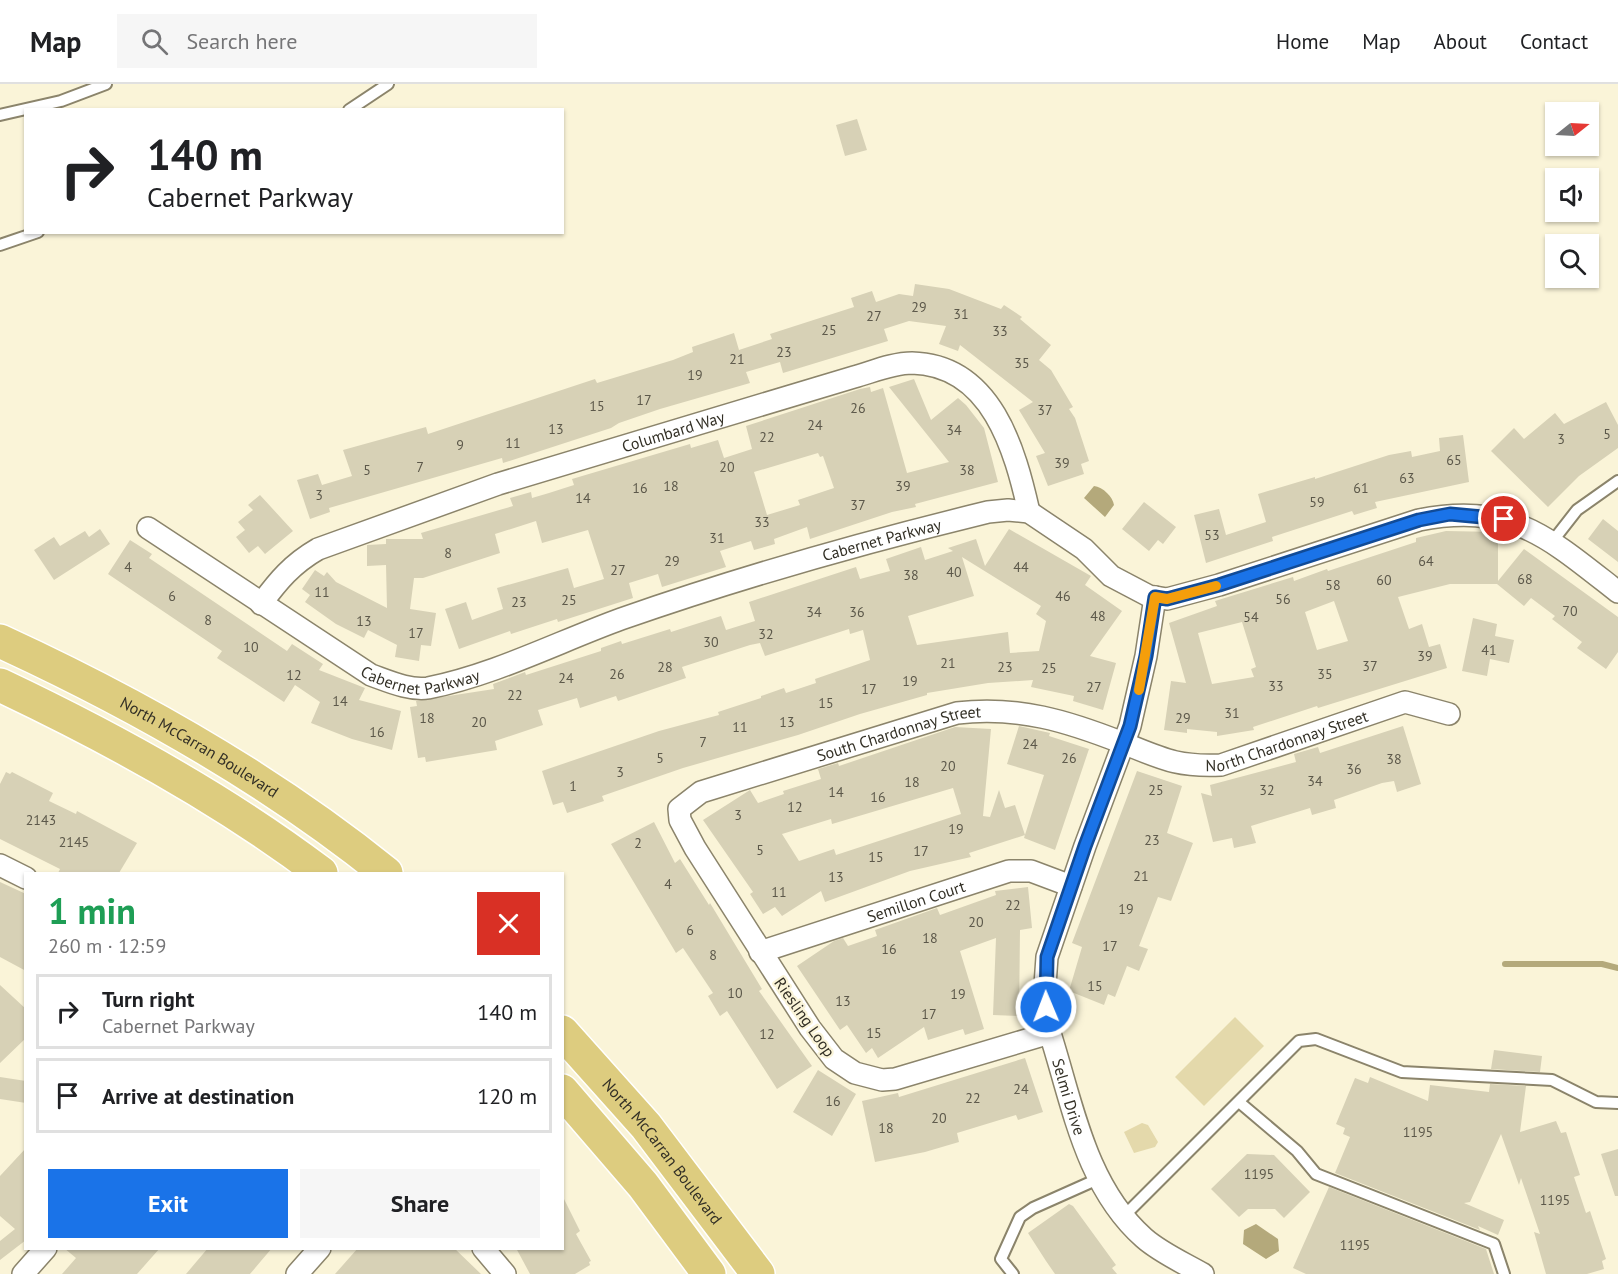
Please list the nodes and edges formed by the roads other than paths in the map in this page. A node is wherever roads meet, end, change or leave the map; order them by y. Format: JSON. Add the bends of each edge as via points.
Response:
{"nodes":[{"id":1,"x":106,"y":84,"type":"edge"},
{"id":2,"x":388,"y":84,"type":"edge"},
{"id":3,"x":30,"y":108,"type":"edge"},
{"id":4,"x":352,"y":108,"type":"edge"},
{"id":5,"x":24,"y":109,"type":"edge"},
{"id":6,"x":0,"y":115,"type":"edge"},
{"id":7,"x":32,"y":234,"type":"edge"},
{"id":8,"x":0,"y":245,"type":"edge"},
{"id":9,"x":1618,"y":481,"type":"edge"},
{"id":10,"x":1029,"y":512,"type":"junction"},
{"id":11,"x":148,"y":528,"type":"dead end"},
{"id":12,"x":1552,"y":542,"type":"junction"},
{"id":13,"x":1618,"y":592,"type":"edge"},
{"id":14,"x":1155,"y":597,"type":"junction"},
{"id":15,"x":261,"y":604,"type":"junction"},
{"id":16,"x":0,"y":642,"type":"edge"},
{"id":17,"x":0,"y":685,"type":"edge"},
{"id":18,"x":1449,"y":714,"type":"dead end"},
{"id":19,"x":1124,"y":743,"type":"junction"},
{"id":20,"x":679,"y":809,"type":"joint"},
{"id":21,"x":0,"y":866,"type":"edge"},
{"id":22,"x":320,"y":872,"type":"edge"},
{"id":23,"x":385,"y":872,"type":"edge"},
{"id":24,"x":24,"y":877,"type":"edge"},
{"id":25,"x":1071,"y":886,"type":"junction"},
{"id":26,"x":760,"y":952,"type":"junction"},
{"id":27,"x":1050,"y":1033,"type":"junction"},
{"id":28,"x":564,"y":1034,"type":"edge"},
{"id":29,"x":564,"y":1093,"type":"edge"},
{"id":30,"x":1239,"y":1102,"type":"junction"},
{"id":31,"x":1618,"y":1103,"type":"edge"},
{"id":32,"x":1098,"y":1179,"type":"junction"},
{"id":33,"x":1124,"y":1218,"type":"junction"},
{"id":34,"x":44,"y":1250,"type":"edge"},
{"id":35,"x":318,"y":1250,"type":"edge"},
{"id":36,"x":485,"y":1250,"type":"edge"},
{"id":37,"x":23,"y":1274,"type":"edge"},
{"id":38,"x":297,"y":1274,"type":"edge"},
{"id":39,"x":505,"y":1274,"type":"edge"},
{"id":40,"x":709,"y":1274,"type":"edge"},
{"id":41,"x":758,"y":1274,"type":"edge"},
{"id":42,"x":1012,"y":1274,"type":"edge"},
{"id":43,"x":1203,"y":1274,"type":"edge"},
{"id":44,"x":1504,"y":1274,"type":"edge"}],
"edges":[{"from":1,"to":3,"type":"lane"},
{"from":2,"to":4,"type":"lane"},
{"from":5,"to":6,"type":"lane"},
{"from":7,"to":8,"type":"lane"},
{"from":9,"to":12,"type":"lane","via":[[1577,510]]},
{"from":10,"to":14,"type":"street","via":[[1084,549],[1111,576]]},
{"from":10,"to":15,"type":"street","name":"Cabernet Parkway","via":[[988,512],[871,541],[623,619],[469,677],[426,688],[396,684],[371,675]]},
{"from":10,"to":15,"type":"street","name":"Columbard Way","via":[[1019,466],[991,405],[953,375],[934,366],[911,363],[498,484],[318,549],[283,574]]},
{"from":11,"to":15,"type":"street","name":"Cabernet Parkway"},
{"from":12,"to":13,"type":"street"},
{"from":12,"to":14,"type":"street","via":[[1504,519],[1450,514],[1419,520],[1219,585],[1167,599]]},
{"from":14,"to":19,"type":"street","name":"Selmi Drive","via":[[1139,689]]},
{"from":16,"to":23,"type":"main road","name":"North McCarran Boulevard","via":[[58,668],[193,740],[260,781]]},
{"from":17,"to":22,"type":"main road","via":[[142,756]]},
{"from":18,"to":19,"type":"street","name":"North Chardonnay Street","via":[[1405,702],[1221,765],[1190,766],[1164,761]]},
{"from":19,"to":20,"type":"street","name":"South Chardonnay Street","via":[[1034,714],[1002,710],[957,713],[701,792]]},
{"from":19,"to":25,"type":"street","name":"Selmi Drive"},
{"from":20,"to":26,"type":"street","name":"Riesling Loop","via":[[680,820],[695,848]]},
{"from":21,"to":24,"type":"street"},
{"from":25,"to":26,"type":"street","name":"Semillon Court","via":[[1031,871],[1009,872]]},
{"from":25,"to":27,"type":"street","name":"Selmi Drive","via":[[1047,957],[1045,985]]},
{"from":26,"to":27,"type":"street","name":"Riesling Loop","via":[[834,1059],[855,1073],[882,1080],[902,1078]]},
{"from":27,"to":32,"type":"street","name":"Selmi Drive"},
{"from":28,"to":41,"type":"main road","name":"North McCarran Boulevard","via":[[646,1126]]},
{"from":29,"to":40,"type":"main road","via":[[643,1185]]},
{"from":30,"to":31,"type":"lane","via":[[1299,1041],[1316,1040],[1402,1072],[1552,1080],[1596,1102]]},
{"from":30,"to":33,"type":"lane"},
{"from":30,"to":44,"type":"lane","via":[[1297,1151],[1316,1174],[1494,1244]]},
{"from":32,"to":33,"type":"street","name":"Selmi Drive"},
{"from":32,"to":42,"type":"lane","via":[[1020,1217],[1001,1259]]},
{"from":33,"to":43,"type":"street","name":"Selmi Drive","via":[[1146,1240]]},
{"from":34,"to":37,"type":"street"},
{"from":35,"to":38,"type":"street"},
{"from":36,"to":39,"type":"street"}]}
